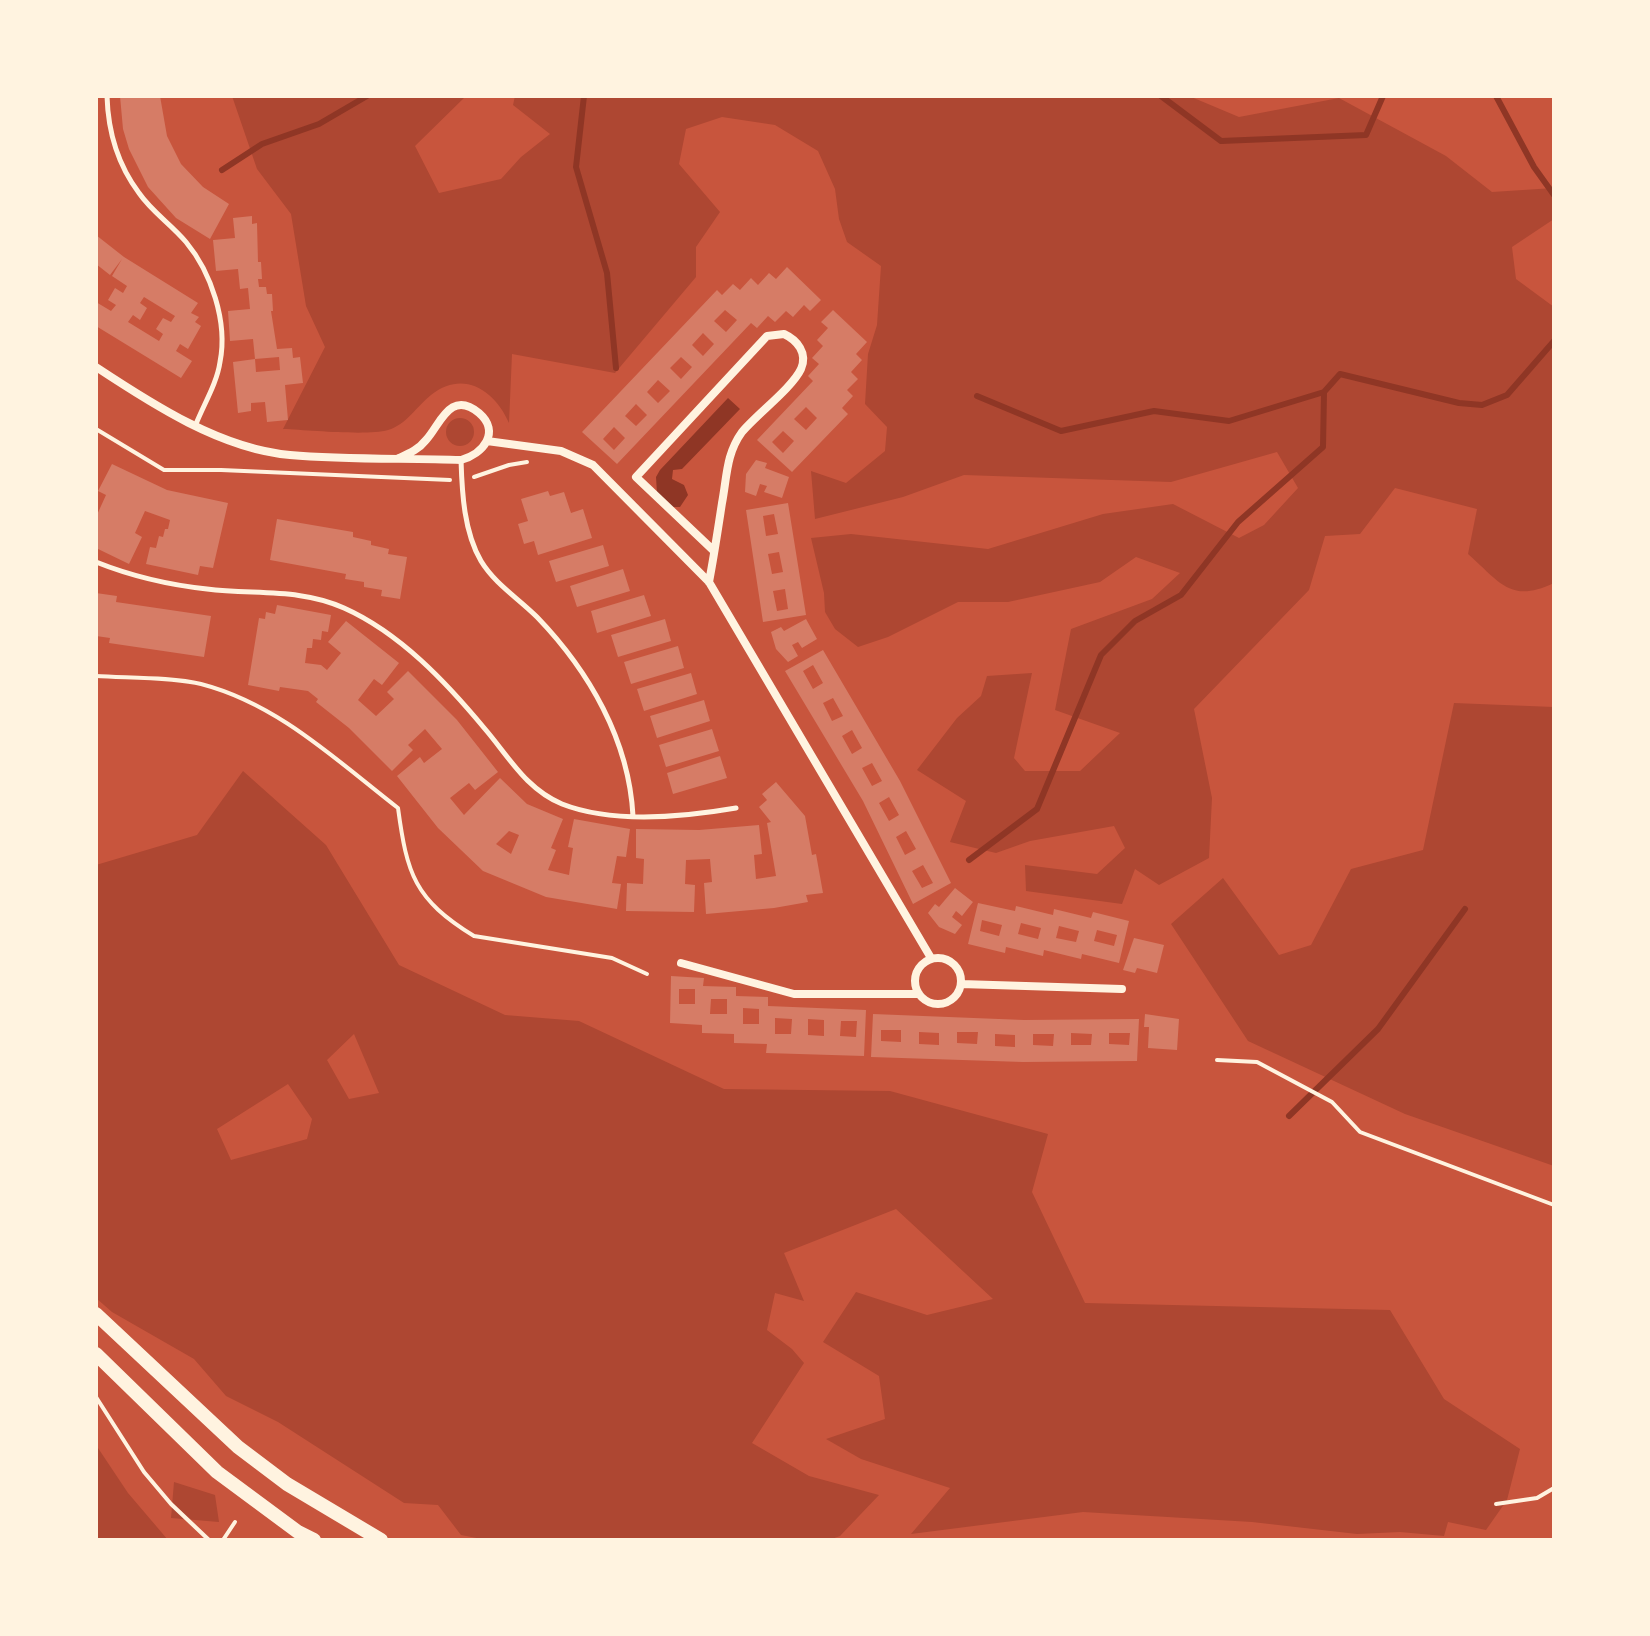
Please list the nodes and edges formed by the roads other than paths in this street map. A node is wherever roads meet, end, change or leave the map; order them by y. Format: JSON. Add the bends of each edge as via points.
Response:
{"nodes":[{"id":1,"x":107,"y":96,"type":"edge"},
{"id":2,"x":96,"y":367,"type":"edge"},
{"id":3,"x":196,"y":424,"type":"junction"},
{"id":4,"x":487,"y":441,"type":"junction"},
{"id":5,"x":399,"y":458,"type":"junction"},
{"id":6,"x":461,"y":460,"type":"junction"},
{"id":7,"x":714,"y":551,"type":"junction"},
{"id":8,"x":96,"y":562,"type":"edge"},
{"id":9,"x":709,"y":582,"type":"junction"},
{"id":10,"x":736,"y":808,"type":"dead end"},
{"id":11,"x":633,"y":816,"type":"junction"},
{"id":12,"x":931,"y":958,"type":"junction"},
{"id":13,"x":681,"y":963,"type":"dead end"},
{"id":14,"x":961,"y":984,"type":"junction"},
{"id":15,"x":1122,"y":989,"type":"dead end"},
{"id":16,"x":919,"y":994,"type":"junction"},
{"id":17,"x":96,"y":1314,"type":"edge"},
{"id":18,"x":96,"y":1354,"type":"edge"},
{"id":19,"x":314,"y":1540,"type":"edge"},
{"id":20,"x":381,"y":1540,"type":"edge"}],
"edges":[{"from":1,"to":3,"type":"lane","via":[[115,146],[129,179],[187,244],[214,296],[221,359]]},
{"from":2,"to":3,"type":"street"},
{"from":3,"to":5,"type":"street","via":[[288,455]]},
{"from":4,"to":5,"type":"street","via":[[484,418],[471,408],[455,407],[441,415],[418,448]]},
{"from":4,"to":6,"type":"street","via":[[479,453]]},
{"from":4,"to":9,"type":"street","via":[[561,451],[593,465]]},
{"from":5,"to":6,"type":"street"},
{"from":6,"to":11,"type":"lane","via":[[466,514],[480,559],[553,634],[588,681],[624,760]]},
{"from":7,"to":7,"type":"street","via":[[734,445],[801,369],[802,351],[784,334],[767,336],[636,477]]},
{"from":7,"to":9,"type":"street"},
{"from":8,"to":11,"type":"lane","via":[[171,584],[293,593],[342,607],[386,632],[441,680],[535,787],[562,804]]},
{"from":9,"to":12,"type":"street"},
{"from":10,"to":11,"type":"lane"},
{"from":12,"to":14,"type":"street","via":[[953,963]]},
{"from":12,"to":16,"type":"street","via":[[916,973]]},
{"from":13,"to":16,"type":"street","via":[[794,994]]},
{"from":14,"to":15,"type":"street"},
{"from":14,"to":16,"type":"street","via":[[954,998],[939,1004]]},
{"from":17,"to":20,"type":"main road","via":[[238,1447],[287,1484]]},
{"from":18,"to":19,"type":"main road","via":[[217,1472]]}]}
